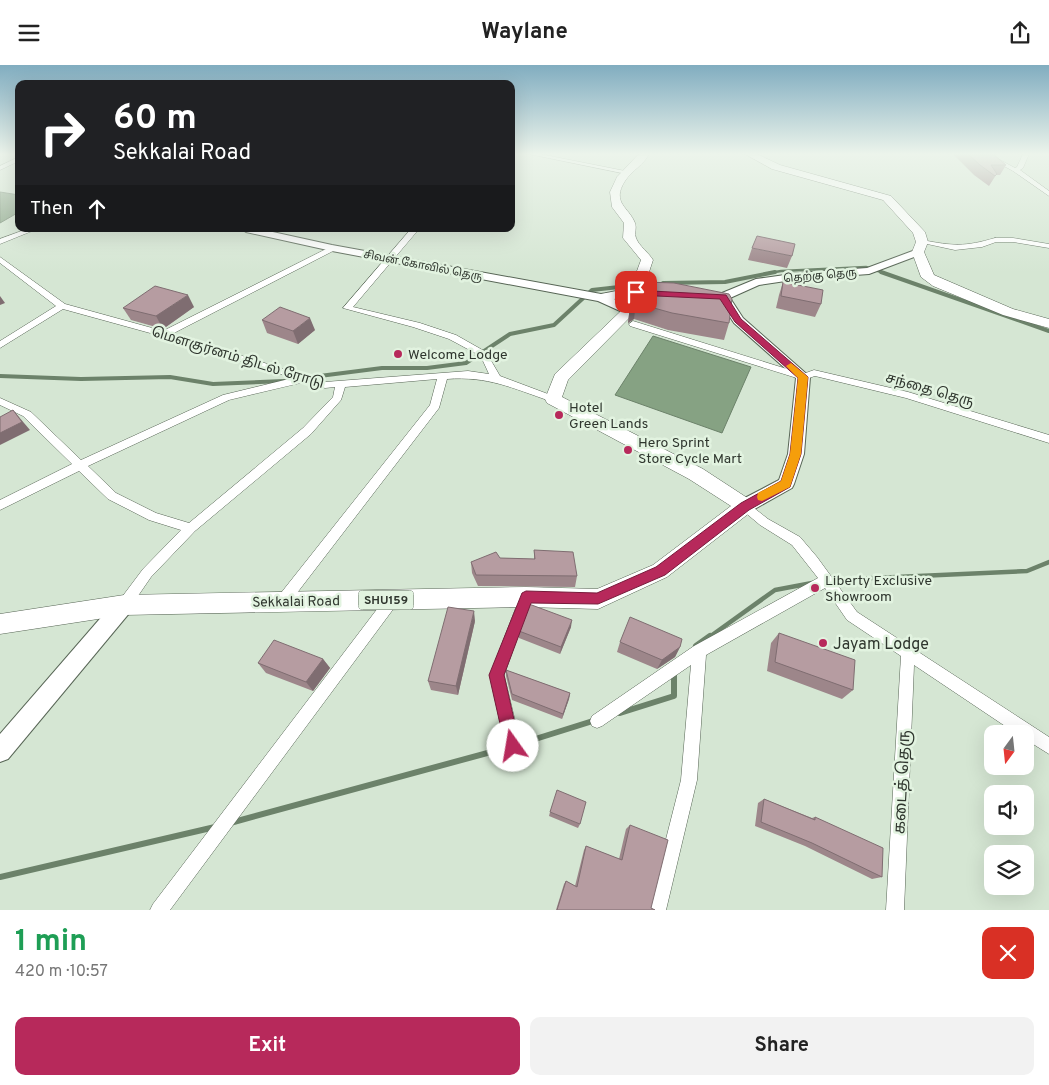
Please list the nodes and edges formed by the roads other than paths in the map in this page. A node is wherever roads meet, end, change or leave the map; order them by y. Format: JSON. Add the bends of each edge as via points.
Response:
{"nodes":[{"id":1,"x":616,"y":193,"type":"edge"},
{"id":2,"x":875,"y":193,"type":"edge"},
{"id":3,"x":26,"y":232,"type":"edge"},
{"id":4,"x":260,"y":232,"type":"edge"},
{"id":5,"x":412,"y":232,"type":"edge"},
{"id":6,"x":0,"y":241,"type":"edge"},
{"id":7,"x":1049,"y":246,"type":"edge"},
{"id":8,"x":920,"y":247,"type":"junction"},
{"id":9,"x":332,"y":248,"type":"junction"},
{"id":10,"x":0,"y":259,"type":"edge"},
{"id":11,"x":388,"y":259,"type":"junction"},
{"id":12,"x":636,"y":292,"type":"junction"},
{"id":13,"x":665,"y":294,"type":"edge"},
{"id":14,"x":704,"y":296,"type":"edge"},
{"id":15,"x":723,"y":297,"type":"junction"},
{"id":16,"x":601,"y":298,"type":"junction"},
{"id":17,"x":62,"y":306,"type":"junction"},
{"id":18,"x":631,"y":318,"type":"junction"},
{"id":19,"x":1049,"y":324,"type":"edge"},
{"id":20,"x":164,"y":334,"type":"junction"},
{"id":21,"x":0,"y":345,"type":"edge"},
{"id":22,"x":443,"y":376,"type":"junction"},
{"id":23,"x":803,"y":377,"type":"junction"},
{"id":24,"x":496,"y":378,"type":"junction"},
{"id":25,"x":305,"y":379,"type":"junction"},
{"id":26,"x":341,"y":384,"type":"junction"},
{"id":27,"x":553,"y":399,"type":"junction"},
{"id":28,"x":0,"y":401,"type":"edge"},
{"id":29,"x":1049,"y":439,"type":"edge"},
{"id":30,"x":81,"y":465,"type":"junction"},
{"id":31,"x":0,"y":505,"type":"edge"},
{"id":32,"x":745,"y":506,"type":"junction"},
{"id":33,"x":191,"y":528,"type":"junction"},
{"id":34,"x":827,"y":581,"type":"junction"},
{"id":35,"x":526,"y":597,"type":"junction"},
{"id":36,"x":392,"y":600,"type":"junction"},
{"id":37,"x":282,"y":602,"type":"junction"},
{"id":38,"x":124,"y":605,"type":"junction"},
{"id":39,"x":0,"y":624,"type":"edge"},
{"id":40,"x":699,"y":651,"type":"junction"},
{"id":41,"x":908,"y":653,"type":"junction"},
{"id":42,"x":597,"y":721,"type":"dead end"},
{"id":43,"x":513,"y":746,"type":"dead end"},
{"id":44,"x":1049,"y":746,"type":"edge"},
{"id":45,"x":0,"y":751,"type":"edge"},
{"id":46,"x":159,"y":910,"type":"edge"},
{"id":47,"x":657,"y":910,"type":"edge"},
{"id":48,"x":895,"y":910,"type":"edge"}],
"edges":[{"from":1,"to":12,"type":"main road","via":[[617,206],[629,219],[629,238],[647,260]]},
{"from":2,"to":8,"type":"main road","via":[[887,198],[919,232]]},
{"from":3,"to":6,"type":"street"},
{"from":4,"to":9,"type":"street","name":"சிவன் கோவில் தெரு"},
{"from":5,"to":11,"type":"street"},
{"from":7,"to":8,"type":"street","via":[[995,240],[955,248]]},
{"from":8,"to":15,"type":"street","name":"தெற்கு தெரு","via":[[868,271],[756,282]]},
{"from":8,"to":19,"type":"main road","via":[[928,277],[938,283],[1008,312]]},
{"from":9,"to":11,"type":"street","name":"சிவன் கோவில் தெரு"},
{"from":9,"to":20,"type":"street"},
{"from":10,"to":17,"type":"street"},
{"from":11,"to":16,"type":"street","name":"சிவன் கோவில் தெரு"},
{"from":11,"to":24,"type":"street","via":[[347,308],[463,341],[482,353]]},
{"from":12,"to":13,"type":"street"},
{"from":12,"to":16,"type":"street"},
{"from":12,"to":18,"type":"main road"},
{"from":14,"to":15,"type":"street"},
{"from":15,"to":23,"type":"street","via":[[738,320]]},
{"from":16,"to":18,"type":"street"},
{"from":17,"to":20,"type":"street","name":"மௌகுர்னம் திடல் ரோடு"},
{"from":17,"to":21,"type":"street"},
{"from":18,"to":23,"type":"street","name":"சந்தை தெரு"},
{"from":18,"to":27,"type":"main road","via":[[561,378]]},
{"from":20,"to":25,"type":"street","name":"மௌகுர்னம் திடல் ரோடு"},
{"from":22,"to":24,"type":"street","name":"மௌகுர்னம் திடல் ரோடு","via":[[468,374]]},
{"from":22,"to":26,"type":"street","name":"மௌகுர்னம் திடல் ரோடு"},
{"from":22,"to":37,"type":"street","via":[[435,406]]},
{"from":23,"to":29,"type":"street","name":"சந்தை தெரு","via":[[814,373],[908,395]]},
{"from":23,"to":32,"type":"street","via":[[796,454],[786,484]]},
{"from":24,"to":27,"type":"street","name":"மௌகுர்னம் திடல் ரோடு"},
{"from":25,"to":26,"type":"street","name":"மௌகுர்னம் திடல் ரோடு","via":[[325,385]]},
{"from":25,"to":30,"type":"street","via":[[226,397]]},
{"from":26,"to":33,"type":"street","via":[[338,398],[307,431]]},
{"from":27,"to":32,"type":"main road","name":"மௌகுர்னம் திடல் ரோடு","via":[[696,474]]},
{"from":28,"to":30,"type":"street","via":[[27,414]]},
{"from":30,"to":31,"type":"street"},
{"from":30,"to":33,"type":"street","via":[[112,495],[153,517]]},
{"from":32,"to":34,"type":"street","via":[[796,541]]},
{"from":32,"to":35,"type":"main road","name":"Sekkalai Road","number":"SHU159","via":[[660,571],[598,599]]},
{"from":33,"to":38,"type":"street","via":[[147,573]]},
{"from":34,"to":40,"type":"street"},
{"from":34,"to":41,"type":"street","via":[[852,616]]},
{"from":35,"to":36,"type":"main road","name":"Sekkalai Road","number":"SHU159"},
{"from":35,"to":43,"type":"street","via":[[497,675]]},
{"from":36,"to":37,"type":"main road","name":"Sekkalai Road","number":"SHU159"},
{"from":36,"to":46,"type":"street"},
{"from":37,"to":38,"type":"main road","name":"Sekkalai Road","number":"SHU159"},
{"from":38,"to":39,"type":"main road","name":"Sekkalai Road","number":"SHU159"},
{"from":38,"to":45,"type":"street"},
{"from":40,"to":42,"type":"street"},
{"from":40,"to":47,"type":"street","via":[[689,780]]},
{"from":41,"to":44,"type":"street"},
{"from":41,"to":48,"type":"street","name":"கடைத் தெரு"}]}
